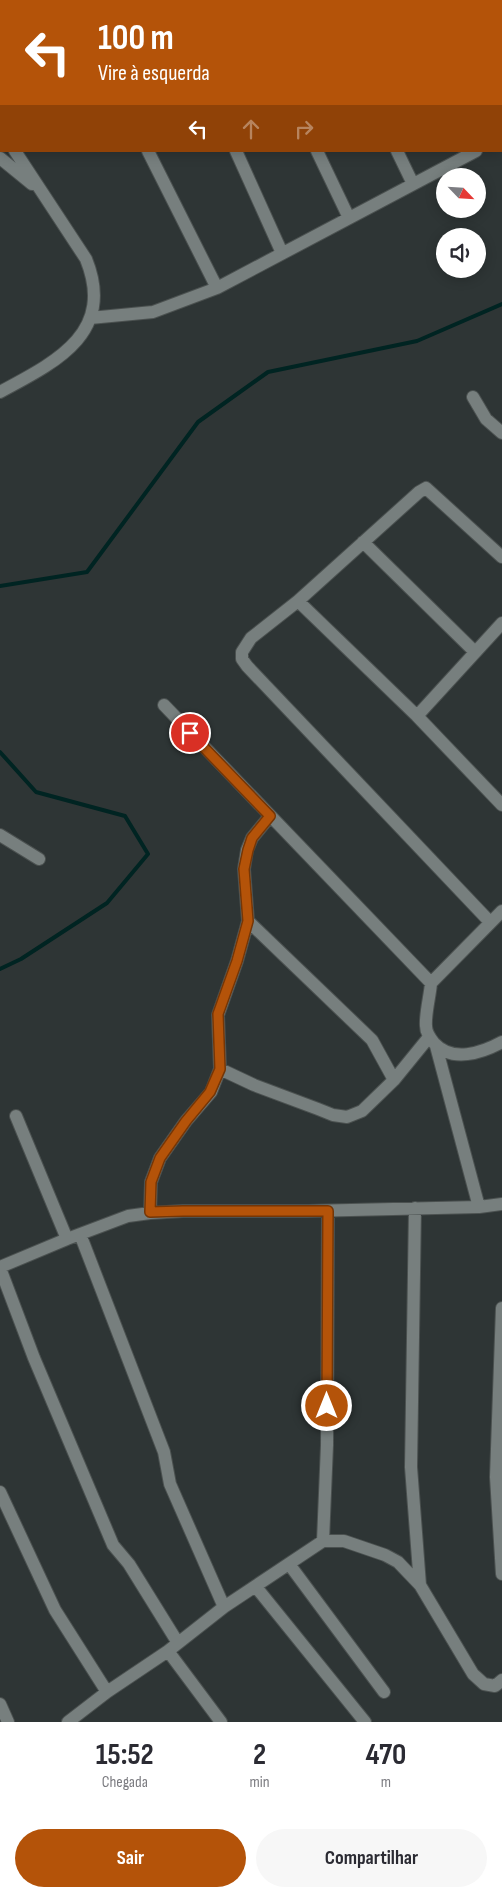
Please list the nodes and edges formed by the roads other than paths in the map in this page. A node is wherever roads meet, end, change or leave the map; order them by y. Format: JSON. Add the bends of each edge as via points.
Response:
{"nodes":[{"id":1,"x":15,"y":152,"type":"edge"},
{"id":2,"x":149,"y":152,"type":"edge"},
{"id":3,"x":236,"y":152,"type":"edge"},
{"id":4,"x":317,"y":152,"type":"edge"},
{"id":5,"x":397,"y":152,"type":"edge"},
{"id":6,"x":474,"y":152,"type":"edge"},
{"id":7,"x":0,"y":158,"type":"edge"},
{"id":8,"x":413,"y":184,"type":"junction"},
{"id":9,"x":43,"y":193,"type":"junction"},
{"id":10,"x":349,"y":218,"type":"junction"},
{"id":11,"x":282,"y":253,"type":"junction"},
{"id":12,"x":217,"y":288,"type":"junction"},
{"id":13,"x":90,"y":318,"type":"junction"},
{"id":14,"x":0,"y":392,"type":"edge"},
{"id":15,"x":473,"y":397,"type":"dead end"},
{"id":16,"x":502,"y":433,"type":"edge"},
{"id":17,"x":363,"y":542,"type":"junction"},
{"id":18,"x":502,"y":557,"type":"edge"},
{"id":19,"x":298,"y":601,"type":"junction"},
{"id":20,"x":502,"y":623,"type":"edge"},
{"id":21,"x":475,"y":652,"type":"junction"},
{"id":22,"x":164,"y":705,"type":"dead end"},
{"id":23,"x":417,"y":716,"type":"junction"},
{"id":24,"x":502,"y":806,"type":"edge"},
{"id":25,"x":270,"y":816,"type":"junction"},
{"id":26,"x":0,"y":834,"type":"edge"},
{"id":27,"x":39,"y":860,"type":"dead end"},
{"id":28,"x":502,"y":911,"type":"edge"},
{"id":29,"x":248,"y":921,"type":"junction"},
{"id":30,"x":490,"y":922,"type":"junction"},
{"id":31,"x":431,"y":983,"type":"junction"},
{"id":32,"x":433,"y":1042,"type":"junction"},
{"id":33,"x":502,"y":1042,"type":"edge"},
{"id":34,"x":220,"y":1069,"type":"junction"},
{"id":35,"x":394,"y":1080,"type":"junction"},
{"id":36,"x":16,"y":1116,"type":"dead end"},
{"id":37,"x":502,"y":1204,"type":"edge"},
{"id":38,"x":480,"y":1207,"type":"junction"},
{"id":39,"x":415,"y":1208,"type":"junction"},
{"id":40,"x":328,"y":1211,"type":"junction"},
{"id":41,"x":150,"y":1212,"type":"junction"},
{"id":42,"x":80,"y":1234,"type":"junction"},
{"id":43,"x":67,"y":1239,"type":"junction"},
{"id":44,"x":0,"y":1268,"type":"edge"},
{"id":45,"x":502,"y":1308,"type":"edge"},
{"id":46,"x":0,"y":1492,"type":"edge"},
{"id":47,"x":323,"y":1541,"type":"junction"},
{"id":48,"x":289,"y":1564,"type":"junction"},
{"id":49,"x":502,"y":1574,"type":"edge"},
{"id":50,"x":420,"y":1585,"type":"junction"},
{"id":51,"x":256,"y":1587,"type":"junction"},
{"id":52,"x":224,"y":1607,"type":"junction"},
{"id":53,"x":173,"y":1647,"type":"junction"},
{"id":54,"x":502,"y":1680,"type":"edge"},
{"id":55,"x":107,"y":1692,"type":"junction"},
{"id":56,"x":384,"y":1692,"type":"dead end"},
{"id":57,"x":0,"y":1704,"type":"edge"},
{"id":58,"x":8,"y":1722,"type":"edge"},
{"id":59,"x":68,"y":1722,"type":"edge"},
{"id":60,"x":221,"y":1722,"type":"edge"},
{"id":61,"x":365,"y":1722,"type":"edge"}],
"edges":[{"from":1,"to":9,"type":"street"},
{"from":2,"to":12,"type":"street"},
{"from":3,"to":11,"type":"street"},
{"from":4,"to":10,"type":"street"},
{"from":5,"to":8,"type":"street"},
{"from":6,"to":8,"type":"street"},
{"from":7,"to":9,"type":"street"},
{"from":8,"to":10,"type":"street"},
{"from":9,"to":13,"type":"street","via":[[86,259],[93,276],[95,297]]},
{"from":10,"to":11,"type":"street"},
{"from":11,"to":12,"type":"street"},
{"from":12,"to":13,"type":"street","via":[[153,312]]},
{"from":13,"to":14,"type":"street","via":[[75,344]]},
{"from":15,"to":16,"type":"street","via":[[486,419]]},
{"from":17,"to":18,"type":"street","via":[[426,488]]},
{"from":17,"to":19,"type":"street"},
{"from":17,"to":21,"type":"street"},
{"from":19,"to":23,"type":"street"},
{"from":19,"to":30,"type":"street","via":[[251,638],[242,652],[242,659]]},
{"from":20,"to":21,"type":"street"},
{"from":21,"to":23,"type":"street"},
{"from":22,"to":25,"type":"street"},
{"from":23,"to":24,"type":"street"},
{"from":25,"to":29,"type":"street","via":[[252,838],[244,869]]},
{"from":25,"to":31,"type":"street"},
{"from":26,"to":27,"type":"street"},
{"from":28,"to":30,"type":"street"},
{"from":29,"to":34,"type":"street","via":[[218,1014]]},
{"from":29,"to":35,"type":"street","via":[[372,1040]]},
{"from":30,"to":31,"type":"street"},
{"from":31,"to":32,"type":"street","via":[[426,1026]]},
{"from":32,"to":33,"type":"street","via":[[453,1055],[472,1054]]},
{"from":32,"to":35,"type":"street"},
{"from":32,"to":38,"type":"street"},
{"from":34,"to":35,"type":"street","via":[[333,1115],[347,1117],[362,1111]]},
{"from":34,"to":41,"type":"street","via":[[210,1092],[160,1158],[151,1182]]},
{"from":36,"to":43,"type":"street"},
{"from":37,"to":38,"type":"street"},
{"from":38,"to":39,"type":"street"},
{"from":39,"to":40,"type":"street"},
{"from":39,"to":50,"type":"street","via":[[411,1468]]},
{"from":40,"to":41,"type":"street"},
{"from":40,"to":47,"type":"street","via":[[327,1445]]},
{"from":41,"to":42,"type":"street","via":[[128,1216]]},
{"from":42,"to":43,"type":"street"},
{"from":42,"to":52,"type":"street","via":[[164,1452],[170,1484]]},
{"from":43,"to":44,"type":"street"},
{"from":44,"to":53,"type":"street","via":[[34,1358],[113,1545],[129,1564]]},
{"from":45,"to":49,"type":"street","via":[[496,1478]]},
{"from":46,"to":55,"type":"street","via":[[55,1610]]},
{"from":47,"to":48,"type":"street"},
{"from":47,"to":50,"type":"street","via":[[344,1541],[385,1554],[398,1562]]},
{"from":48,"to":51,"type":"street"},
{"from":48,"to":56,"type":"street"},
{"from":50,"to":54,"type":"street","via":[[473,1674],[484,1684],[495,1686]]},
{"from":51,"to":52,"type":"street"},
{"from":51,"to":61,"type":"street"},
{"from":52,"to":53,"type":"street"},
{"from":53,"to":55,"type":"street"},
{"from":53,"to":60,"type":"street"},
{"from":55,"to":59,"type":"street"},
{"from":57,"to":58,"type":"street"}]}
